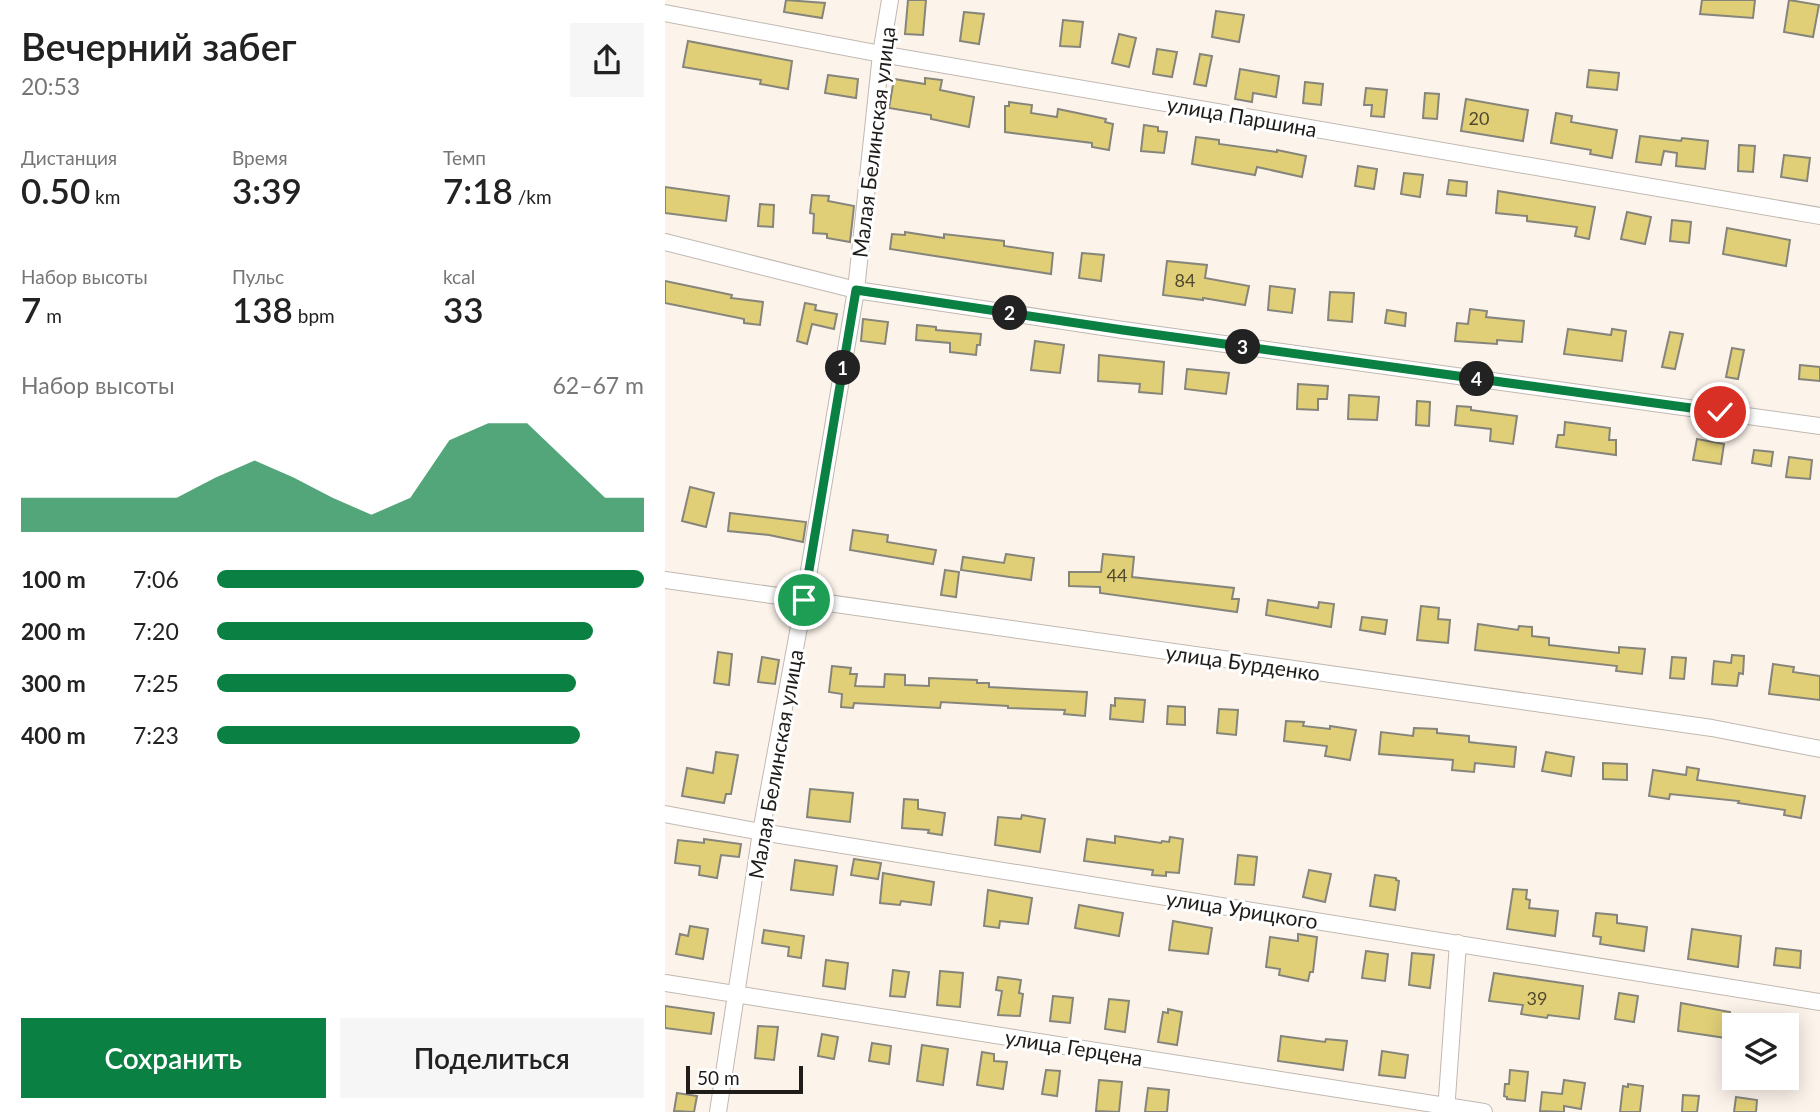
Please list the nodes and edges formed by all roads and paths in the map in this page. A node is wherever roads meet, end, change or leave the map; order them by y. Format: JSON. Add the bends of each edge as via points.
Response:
{"nodes":[{"id":1,"x":890,"y":0,"type":"edge"},
{"id":2,"x":665,"y":13,"type":"edge"},
{"id":3,"x":881,"y":54,"type":"junction"},
{"id":4,"x":1820,"y":216,"type":"edge"},
{"id":5,"x":665,"y":242,"type":"edge"},
{"id":6,"x":856,"y":290,"type":"junction"},
{"id":7,"x":1820,"y":426,"type":"edge"},
{"id":8,"x":665,"y":580,"type":"edge"},
{"id":9,"x":804,"y":600,"type":"junction"},
{"id":10,"x":1820,"y":749,"type":"edge"},
{"id":11,"x":665,"y":814,"type":"edge"},
{"id":12,"x":761,"y":832,"type":"junction"},
{"id":13,"x":1458,"y":943,"type":"junction"},
{"id":14,"x":665,"y":983,"type":"edge"},
{"id":15,"x":735,"y":994,"type":"junction"},
{"id":16,"x":1820,"y":1002,"type":"edge"},
{"id":17,"x":1447,"y":1109,"type":"edge"},
{"id":18,"x":718,"y":1112,"type":"edge"},
{"id":19,"x":1484,"y":1112,"type":"edge"}],
"edges":[{"from":1,"to":3,"type":"street","name":"Малая Белинская улица"},
{"from":2,"to":3,"type":"street","name":"улица Паршина"},
{"from":3,"to":4,"type":"street","name":"улица Паршина"},
{"from":3,"to":6,"type":"street","name":"Малая Белинская улица"},
{"from":5,"to":6,"type":"street"},
{"from":6,"to":7,"type":"street"},
{"from":6,"to":9,"type":"street","name":"Малая Белинская улица"},
{"from":8,"to":9,"type":"street","name":"улица Бурденко"},
{"from":9,"to":10,"type":"street","name":"улица Бурденко","via":[[1712,728]]},
{"from":9,"to":12,"type":"street","name":"Малая Белинская улица"},
{"from":11,"to":12,"type":"street","name":"улица Урицкого"},
{"from":12,"to":13,"type":"street","name":"улица Урицкого"},
{"from":12,"to":15,"type":"street","name":"Малая Белинская улица"},
{"from":13,"to":16,"type":"street","name":"улица Урицкого"},
{"from":13,"to":17,"type":"street"},
{"from":14,"to":15,"type":"street","name":"улица Герцена"},
{"from":15,"to":17,"type":"street","name":"улица Герцена"},
{"from":15,"to":18,"type":"street","name":"Малая Белинская улица"},
{"from":17,"to":19,"type":"street","name":"улица Герцена"}]}
